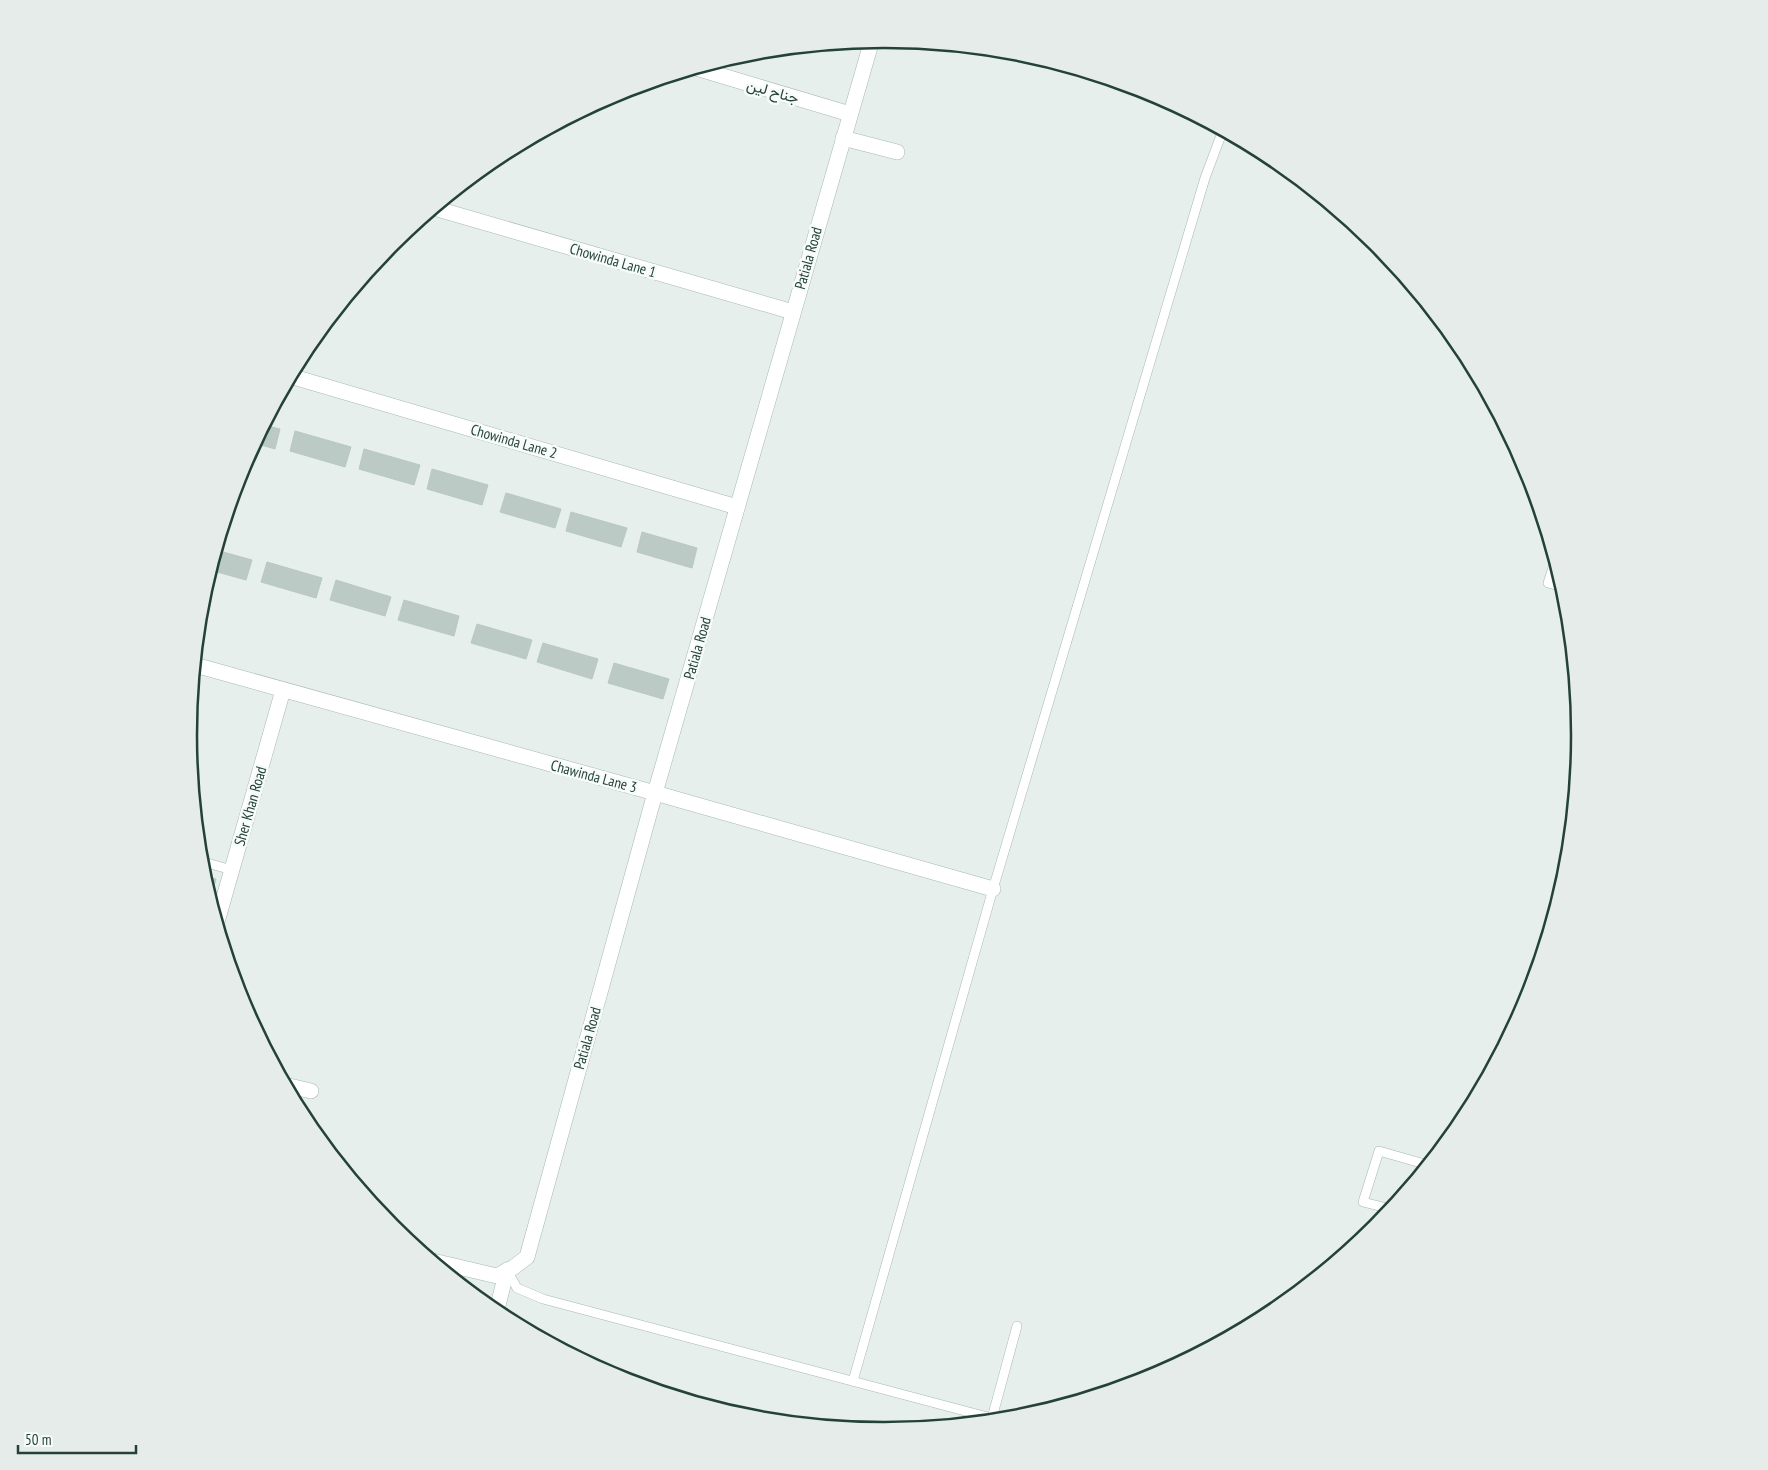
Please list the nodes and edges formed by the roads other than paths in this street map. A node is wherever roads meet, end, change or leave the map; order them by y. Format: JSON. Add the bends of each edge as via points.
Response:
{"nodes":[{"id":1,"x":870,"y":48,"type":"edge"},
{"id":2,"x":706,"y":71,"type":"edge"},
{"id":3,"x":850,"y":114,"type":"junction"},
{"id":4,"x":1220,"y":136,"type":"edge"},
{"id":5,"x":843,"y":138,"type":"junction"},
{"id":6,"x":897,"y":152,"type":"dead end"},
{"id":7,"x":441,"y":210,"type":"edge"},
{"id":8,"x":792,"y":312,"type":"junction"},
{"id":9,"x":297,"y":378,"type":"edge"},
{"id":10,"x":737,"y":507,"type":"junction"},
{"id":11,"x":1551,"y":572,"type":"edge"},
{"id":12,"x":1554,"y":584,"type":"edge"},
{"id":13,"x":200,"y":666,"type":"edge"},
{"id":14,"x":283,"y":690,"type":"junction"},
{"id":15,"x":655,"y":793,"type":"junction"},
{"id":16,"x":209,"y":864,"type":"edge"},
{"id":17,"x":232,"y":870,"type":"junction"},
{"id":18,"x":993,"y":889,"type":"junction"},
{"id":19,"x":219,"y":911,"type":"edge"},
{"id":20,"x":294,"y":1087,"type":"edge"},
{"id":21,"x":311,"y":1092,"type":"dead end"},
{"id":22,"x":1421,"y":1163,"type":"edge"},
{"id":23,"x":1383,"y":1208,"type":"edge"},
{"id":24,"x":445,"y":1264,"type":"edge"},
{"id":25,"x":507,"y":1270,"type":"junction"},
{"id":26,"x":498,"y":1304,"type":"edge"},
{"id":27,"x":1017,"y":1326,"type":"dead end"},
{"id":28,"x":853,"y":1381,"type":"junction"},
{"id":29,"x":997,"y":1413,"type":"edge"},
{"id":30,"x":983,"y":1415,"type":"edge"}],
"edges":[{"from":1,"to":3,"type":"street","name":"Patiala Road"},
{"from":2,"to":3,"type":"street","name":"جناح لین"},
{"from":3,"to":5,"type":"street","name":"Patiala Road"},
{"from":4,"to":18,"type":"lane"},
{"from":5,"to":6,"type":"street"},
{"from":5,"to":8,"type":"street","name":"Patiala Road"},
{"from":7,"to":8,"type":"street","name":"Chowinda Lane 1"},
{"from":8,"to":10,"type":"street","name":"Patiala Road"},
{"from":9,"to":10,"type":"street","name":"Chowinda Lane 2"},
{"from":10,"to":15,"type":"street","name":"Patiala Road"},
{"from":11,"to":12,"type":"lane","via":[[1548,582]]},
{"from":13,"to":14,"type":"street","name":"Chawinda Lane 3"},
{"from":14,"to":15,"type":"street","name":"Chawinda Lane 3"},
{"from":14,"to":17,"type":"street","name":"Sher Khan Road"},
{"from":15,"to":18,"type":"street","name":"Chawinda Lane 3"},
{"from":15,"to":25,"type":"street","name":"Patiala Road","via":[[528,1257]]},
{"from":16,"to":17,"type":"lane"},
{"from":17,"to":19,"type":"street","name":"Sher Khan Road"},
{"from":18,"to":28,"type":"lane"},
{"from":20,"to":21,"type":"street"},
{"from":22,"to":23,"type":"lane","via":[[1379,1151],[1363,1202]]},
{"from":24,"to":25,"type":"street","via":[[497,1276]]},
{"from":25,"to":26,"type":"street"},
{"from":25,"to":28,"type":"lane","via":[[517,1288],[543,1299]]},
{"from":27,"to":29,"type":"lane"},
{"from":28,"to":30,"type":"lane"}]}
